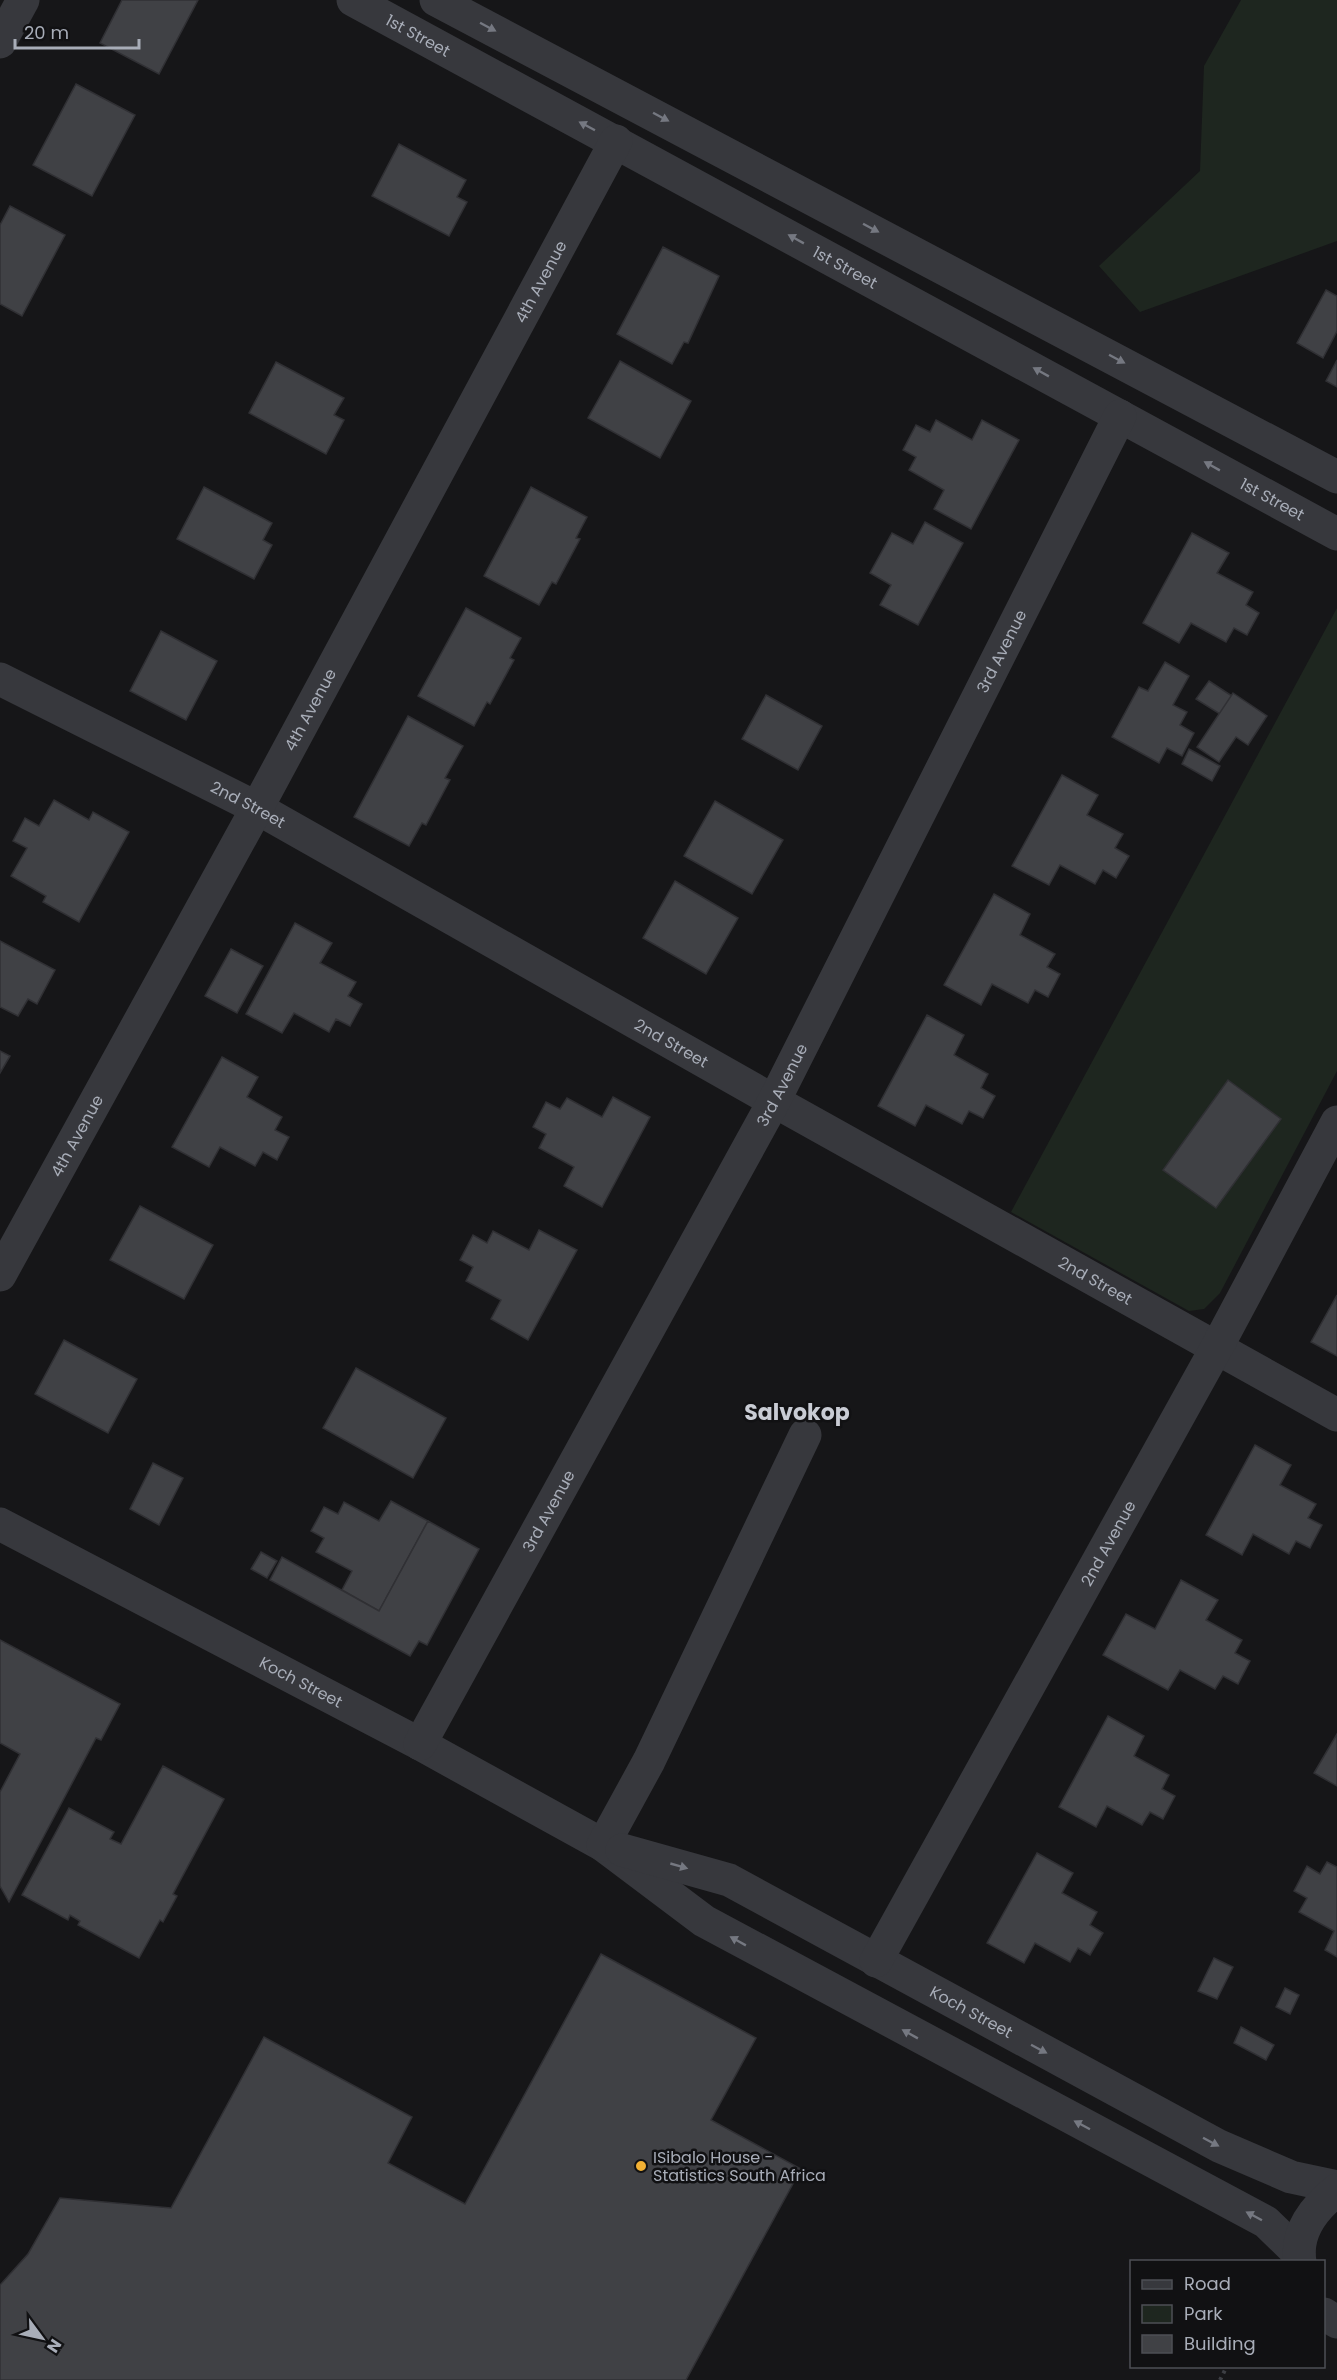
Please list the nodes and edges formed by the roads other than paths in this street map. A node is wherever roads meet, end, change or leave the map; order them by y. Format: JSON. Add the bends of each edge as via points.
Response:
{"nodes":[{"id":1,"x":23,"y":0,"type":"edge"},
{"id":2,"x":353,"y":0,"type":"edge"},
{"id":3,"x":436,"y":0,"type":"edge"},
{"id":4,"x":0,"y":42,"type":"edge"},
{"id":5,"x":616,"y":141,"type":"junction"},
{"id":6,"x":1120,"y":416,"type":"junction"},
{"id":7,"x":1337,"y":477,"type":"edge"},
{"id":8,"x":1337,"y":534,"type":"edge"},
{"id":9,"x":0,"y":679,"type":"edge"},
{"id":10,"x":257,"y":808,"type":"junction"},
{"id":11,"x":774,"y":1101,"type":"junction"},
{"id":12,"x":1337,"y":1122,"type":"edge"},
{"id":13,"x":0,"y":1275,"type":"edge"},
{"id":14,"x":1217,"y":1347,"type":"junction"},
{"id":15,"x":1337,"y":1414,"type":"edge"},
{"id":16,"x":805,"y":1435,"type":"dead end"},
{"id":17,"x":0,"y":1524,"type":"edge"},
{"id":18,"x":420,"y":1744,"type":"junction"},
{"id":19,"x":603,"y":1845,"type":"junction"},
{"id":20,"x":876,"y":1961,"type":"junction"},
{"id":21,"x":1337,"y":2188,"type":"edge"},
{"id":22,"x":1299,"y":2258,"type":"edge"}],
"edges":[{"from":1,"to":4,"type":"street"},
{"from":5,"to":2,"type":"street","name":"1st Street","one_way":true},
{"from":3,"to":7,"type":"street","one_way":true},
{"from":6,"to":5,"type":"street","name":"1st Street","one_way":true},
{"from":5,"to":10,"type":"street","name":"4th Avenue"},
{"from":8,"to":6,"type":"street","name":"1st Street","one_way":true},
{"from":6,"to":11,"type":"street","name":"3rd Avenue"},
{"from":9,"to":10,"type":"street","name":"2nd Street"},
{"from":10,"to":11,"type":"street","name":"2nd Street"},
{"from":10,"to":13,"type":"street","name":"4th Avenue"},
{"from":11,"to":14,"type":"street","name":"2nd Street"},
{"from":11,"to":18,"type":"street","name":"3rd Avenue"},
{"from":12,"to":14,"type":"street","name":"2nd Avenue"},
{"from":14,"to":15,"type":"street","name":"2nd Street"},
{"from":14,"to":20,"type":"street","name":"2nd Avenue"},
{"from":16,"to":19,"type":"street","via":[[649,1761]]},
{"from":17,"to":18,"type":"street","name":"Koch Street"},
{"from":18,"to":19,"type":"street","name":"Koch Street"},
{"from":19,"to":20,"type":"street","name":"Koch Street","one_way":true,"via":[[729,1880]]},
{"from":22,"to":19,"type":"street","name":"Koch Street","one_way":true,"via":[[1266,2222],[704,1922]]},
{"from":20,"to":21,"type":"street","name":"Koch Street","one_way":true,"via":[[1219,2146],[1291,2177]]},
{"from":21,"to":22,"type":"street","via":[[1318,2204],[1304,2227]]}]}
